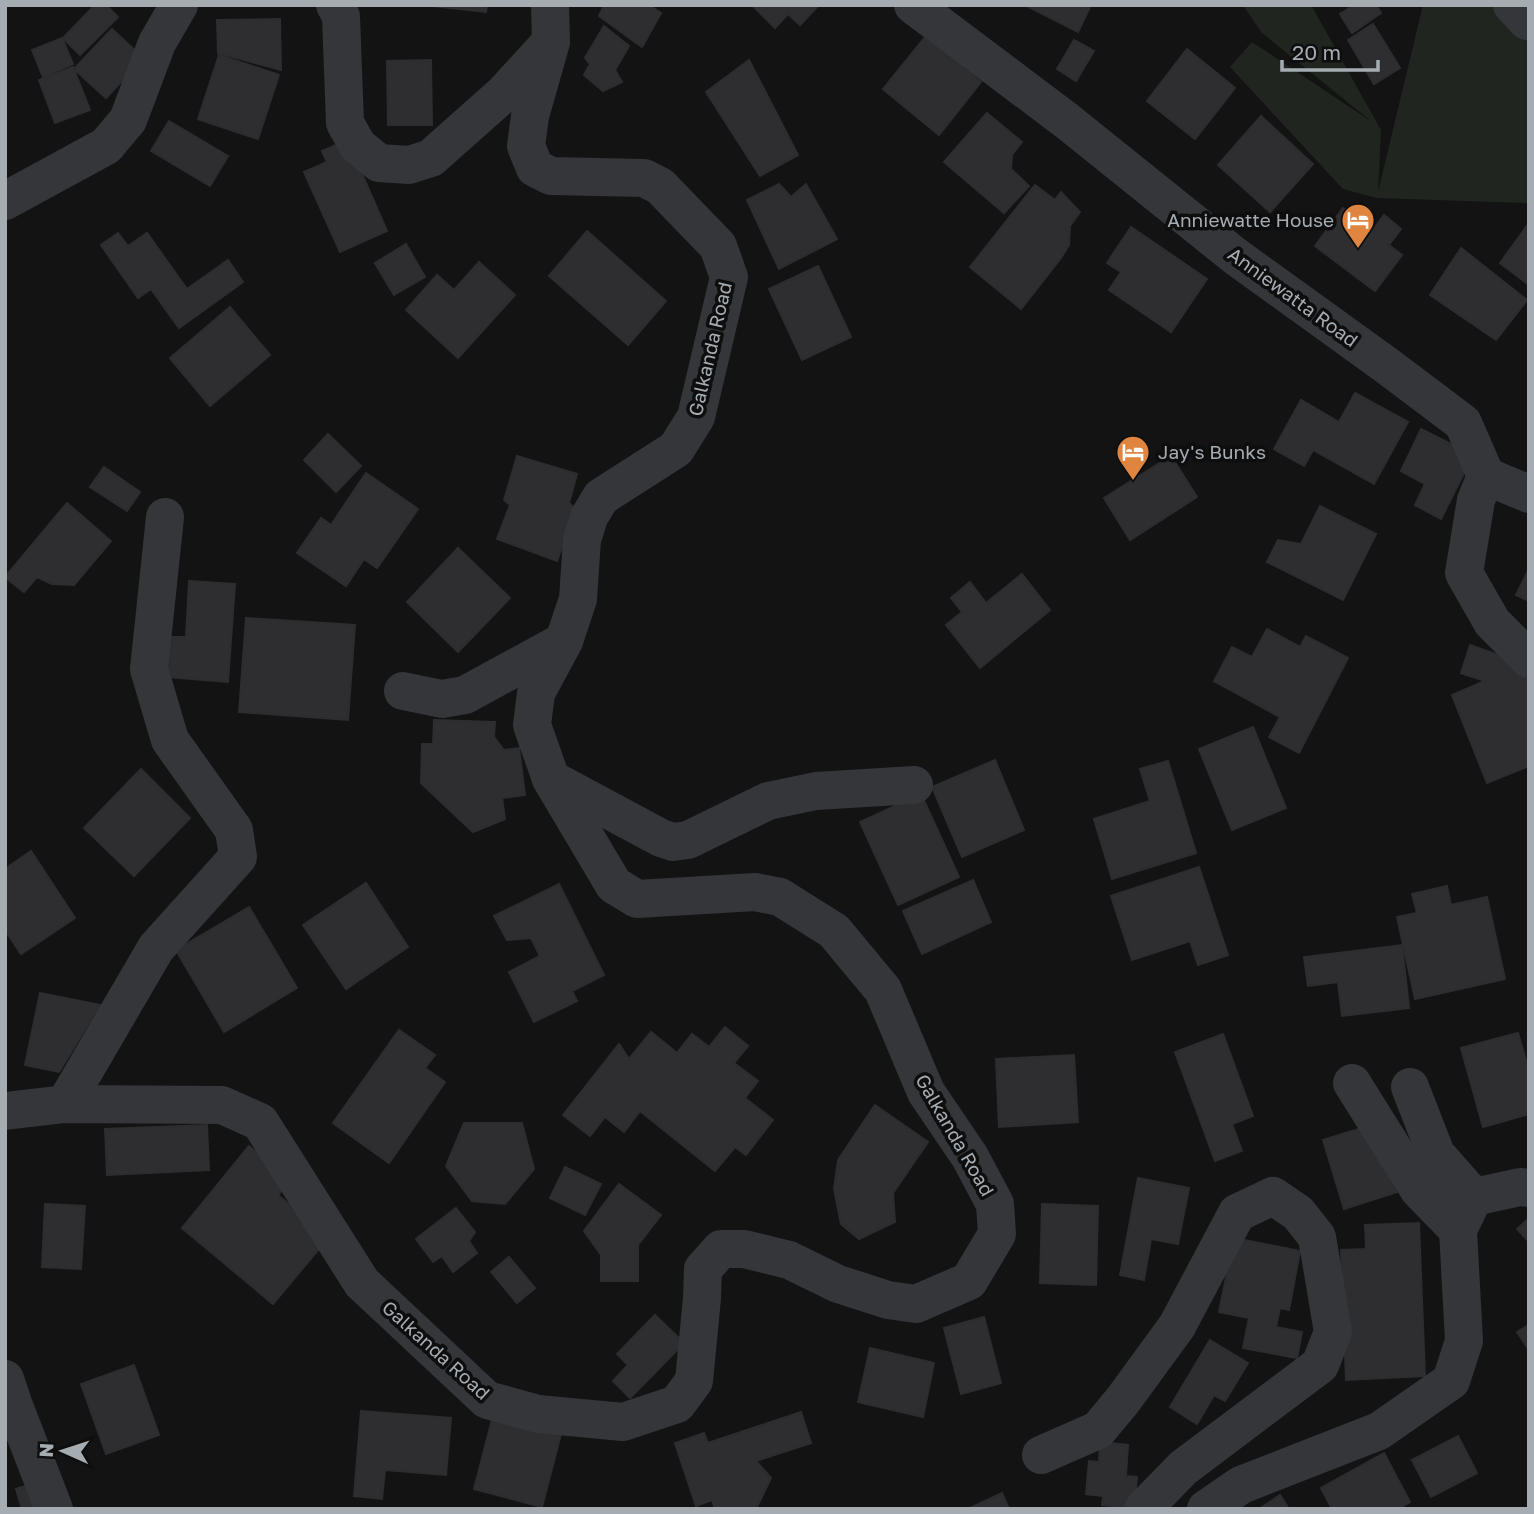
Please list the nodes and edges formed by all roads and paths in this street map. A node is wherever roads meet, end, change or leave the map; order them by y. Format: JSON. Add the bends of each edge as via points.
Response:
{"nodes":[{"id":1,"x":179,"y":5,"type":"edge"},
{"id":2,"x":335,"y":5,"type":"edge"},
{"id":3,"x":1512,"y":5,"type":"edge"},
{"id":4,"x":915,"y":6,"type":"edge"},
{"id":5,"x":1529,"y":21,"type":"edge"},
{"id":6,"x":550,"y":23,"type":"edge"},
{"id":7,"x":5,"y":201,"type":"edge"},
{"id":8,"x":1486,"y":476,"type":"junction"},
{"id":9,"x":1529,"y":494,"type":"edge"},
{"id":10,"x":165,"y":517,"type":"dead end"},
{"id":11,"x":564,"y":641,"type":"junction"},
{"id":12,"x":1529,"y":659,"type":"edge"},
{"id":13,"x":403,"y":691,"type":"dead end"},
{"id":14,"x":551,"y":779,"type":"junction"},
{"id":15,"x":914,"y":785,"type":"dead end"},
{"id":16,"x":1353,"y":1083,"type":"dead end"},
{"id":17,"x":1410,"y":1087,"type":"dead end"},
{"id":18,"x":65,"y":1104,"type":"junction"},
{"id":19,"x":5,"y":1111,"type":"edge"},
{"id":20,"x":1529,"y":1188,"type":"edge"},
{"id":21,"x":1466,"y":1214,"type":"junction"},
{"id":22,"x":5,"y":1379,"type":"edge"},
{"id":23,"x":1041,"y":1455,"type":"dead end"},
{"id":24,"x":54,"y":1509,"type":"edge"},
{"id":25,"x":1143,"y":1509,"type":"edge"},
{"id":26,"x":1206,"y":1509,"type":"edge"}],
"edges":[{"from":1,"to":7,"type":"street","via":[[157,43],[128,120],[106,146]]},
{"from":2,"to":6,"type":"street","via":[[341,16],[345,123],[358,146],[379,163],[409,165],[431,158],[503,94]]},
{"from":3,"to":5,"type":"street"},
{"from":4,"to":8,"type":"street","name":"Anniewatta Road","via":[[1235,256],[1462,423]]},
{"from":6,"to":11,"type":"street","name":"Galkanda Road","via":[[526,146],[535,167],[551,176],[644,178],[660,186],[718,246],[729,278],[696,417],[676,449],[601,497],[589,517],[582,540],[578,599]]},
{"from":8,"to":9,"type":"street"},
{"from":8,"to":12,"type":"street","via":[[1476,500],[1464,573],[1492,622]]},
{"from":10,"to":18,"type":"street","via":[[149,669],[170,740],[234,830],[238,857],[156,948]]},
{"from":11,"to":13,"type":"street","via":[[465,695],[442,699]]},
{"from":11,"to":14,"type":"street","name":"Galkanda Road","via":[[536,693],[532,724]]},
{"from":14,"to":15,"type":"street","via":[[673,842],[688,840],[768,801],[816,791]]},
{"from":14,"to":18,"type":"street","name":"Galkanda Road","via":[[614,885],[637,899],[755,892],[780,897],[834,931],[883,990],[926,1092],[995,1203],[996,1234],[968,1281],[916,1304],[838,1284],[789,1260],[744,1249],[721,1249],[704,1269],[694,1381],[677,1404],[623,1422],[538,1414],[487,1400],[362,1283],[260,1122],[222,1105]]},
{"from":16,"to":21,"type":"street","via":[[1419,1190]]},
{"from":17,"to":21,"type":"street"},
{"from":18,"to":19,"type":"street","name":"Galkanda Road"},
{"from":20,"to":21,"type":"street","via":[[1520,1187]]},
{"from":21,"to":26,"type":"street","via":[[1464,1341],[1451,1381],[1379,1431],[1241,1485]]},
{"from":22,"to":24,"type":"street"},
{"from":23,"to":25,"type":"street","via":[[1098,1430],[1177,1326],[1237,1213],[1273,1196],[1298,1213],[1317,1237],[1333,1332],[1320,1365],[1183,1468]]}]}
